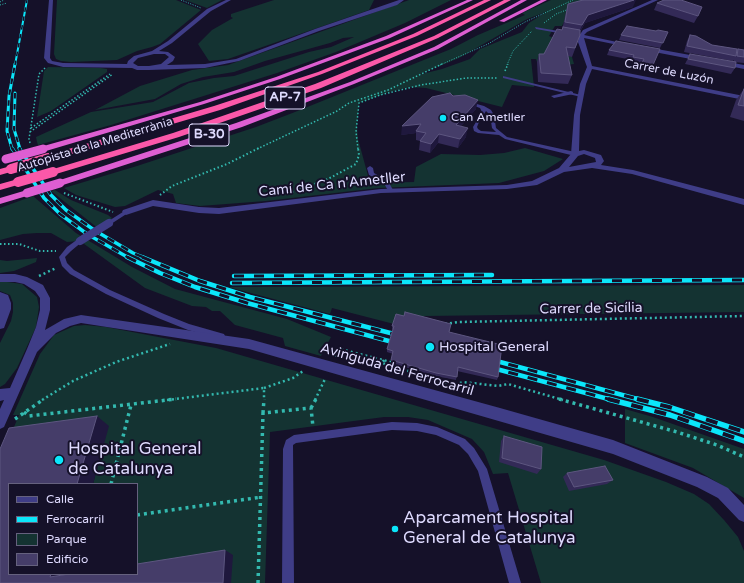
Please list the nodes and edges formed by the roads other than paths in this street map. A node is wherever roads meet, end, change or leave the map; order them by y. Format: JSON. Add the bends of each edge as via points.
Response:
{"nodes":[{"id":1,"x":50,"y":0,"type":"edge"},
{"id":2,"x":229,"y":0,"type":"edge"},
{"id":3,"x":385,"y":0,"type":"edge"},
{"id":4,"x":402,"y":0,"type":"edge"},
{"id":5,"x":456,"y":0,"type":"edge"},
{"id":6,"x":471,"y":0,"type":"edge"},
{"id":7,"x":488,"y":0,"type":"edge"},
{"id":8,"x":508,"y":0,"type":"edge"},
{"id":9,"x":525,"y":0,"type":"edge"},
{"id":10,"x":545,"y":0,"type":"edge"},
{"id":11,"x":656,"y":0,"type":"edge"},
{"id":12,"x":379,"y":9,"type":"junction"},
{"id":13,"x":536,"y":28,"type":"road end"},
{"id":14,"x":566,"y":33,"type":"edge"},
{"id":15,"x":573,"y":35,"type":"edge"},
{"id":16,"x":581,"y":36,"type":"junction"},
{"id":17,"x":170,"y":42,"type":"junction"},
{"id":18,"x":633,"y":46,"type":"edge"},
{"id":19,"x":640,"y":48,"type":"edge"},
{"id":20,"x":154,"y":52,"type":"junction"},
{"id":21,"x":166,"y":53,"type":"junction"},
{"id":22,"x":132,"y":59,"type":"junction"},
{"id":23,"x":171,"y":60,"type":"junction"},
{"id":24,"x":708,"y":60,"type":"edge"},
{"id":25,"x":326,"y":61,"type":"junction"},
{"id":26,"x":716,"y":62,"type":"edge"},
{"id":27,"x":103,"y":65,"type":"junction"},
{"id":28,"x":396,"y":65,"type":"junction"},
{"id":29,"x":133,"y":66,"type":"junction"},
{"id":30,"x":182,"y":66,"type":"junction"},
{"id":31,"x":156,"y":67,"type":"junction"},
{"id":32,"x":590,"y":68,"type":"junction"},
{"id":33,"x":744,"y":68,"type":"edge"},
{"id":34,"x":504,"y":78,"type":"road end"},
{"id":35,"x":570,"y":93,"type":"junction"},
{"id":36,"x":554,"y":96,"type":"dead end"},
{"id":37,"x":581,"y":96,"type":"junction"},
{"id":38,"x":744,"y":98,"type":"edge"},
{"id":39,"x":461,"y":100,"type":"edge"},
{"id":40,"x":482,"y":107,"type":"junction"},
{"id":41,"x":499,"y":134,"type":"junction"},
{"id":42,"x":577,"y":137,"type":"junction"},
{"id":43,"x":575,"y":155,"type":"junction"},
{"id":44,"x":595,"y":155,"type":"junction"},
{"id":45,"x":3,"y":160,"type":"edge"},
{"id":46,"x":591,"y":166,"type":"junction"},
{"id":47,"x":370,"y":168,"type":"dead end"},
{"id":48,"x":562,"y":170,"type":"junction"},
{"id":49,"x":0,"y":172,"type":"edge"},
{"id":50,"x":633,"y":172,"type":"junction"},
{"id":51,"x":0,"y":187,"type":"edge"},
{"id":52,"x":390,"y":190,"type":"junction"},
{"id":53,"x":0,"y":201,"type":"edge"},
{"id":54,"x":744,"y":202,"type":"edge"},
{"id":55,"x":126,"y":212,"type":"joint"},
{"id":56,"x":109,"y":223,"type":"joint"},
{"id":57,"x":80,"y":241,"type":"joint"},
{"id":58,"x":0,"y":278,"type":"edge"},
{"id":59,"x":0,"y":296,"type":"edge"},
{"id":60,"x":0,"y":325,"type":"edge"},
{"id":61,"x":248,"y":344,"type":"junction"},
{"id":62,"x":33,"y":349,"type":"junction"},
{"id":63,"x":13,"y":393,"type":"junction"},
{"id":64,"x":0,"y":395,"type":"edge"},
{"id":65,"x":0,"y":422,"type":"edge"},
{"id":66,"x":744,"y":515,"type":"edge"},
{"id":67,"x":288,"y":583,"type":"edge"},
{"id":68,"x":515,"y":583,"type":"edge"}],
"edges":[{"from":1,"to":27,"type":"street","via":[[47,58],[51,64]]},
{"from":2,"to":17,"type":"street","via":[[209,10]]},
{"from":3,"to":12,"type":"street"},
{"from":4,"to":12,"type":"street"},
{"from":5,"to":25,"type":"highway","via":[[412,23]]},
{"from":6,"to":25,"type":"highway","number":"B-30","via":[[409,29]]},
{"from":7,"to":49,"type":"highway","name":"Autopista de la Mediterrània","number":"AP-7","bridge":true,"via":[[415,35],[320,73],[204,112]]},
{"from":8,"to":51,"type":"highway","name":"Autopista de la Mediterrània","number":"AP-7","bridge":true,"via":[[436,37],[318,86],[176,135]]},
{"from":9,"to":28,"type":"highway","number":"B-30","via":[[447,42]]},
{"from":10,"to":28,"type":"highway"},
{"from":11,"to":16,"type":"street","via":[[584,30]]},
{"from":12,"to":30,"type":"street","via":[[237,60],[205,66]]},
{"from":13,"to":14,"type":"lane"},
{"from":15,"to":16,"type":"lane"},
{"from":16,"to":18,"type":"street"},
{"from":16,"to":32,"type":"street"},
{"from":17,"to":20,"type":"street"},
{"from":17,"to":21,"type":"street"},
{"from":19,"to":24,"type":"street"},
{"from":20,"to":21,"type":"street"},
{"from":20,"to":22,"type":"street","via":[[141,54]]},
{"from":21,"to":23,"type":"street","via":[[172,57]]},
{"from":22,"to":27,"type":"street"},
{"from":22,"to":29,"type":"street","via":[[130,64]]},
{"from":23,"to":30,"type":"street"},
{"from":23,"to":31,"type":"street"},
{"from":25,"to":45,"type":"highway","number":"B-30","bridge":true,"via":[[202,103]]},
{"from":26,"to":33,"type":"street"},
{"from":27,"to":29,"type":"street"},
{"from":28,"to":53,"type":"highway","number":"B-30","bridge":true,"via":[[246,123],[59,186]]},
{"from":29,"to":31,"type":"street"},
{"from":30,"to":31,"type":"street"},
{"from":32,"to":37,"type":"street"},
{"from":32,"to":38,"type":"street","name":"Carrer de Luzón"},
{"from":34,"to":35,"type":"lane"},
{"from":35,"to":36,"type":"street"},
{"from":35,"to":37,"type":"lane"},
{"from":37,"to":42,"type":"street","via":[[577,114]]},
{"from":39,"to":40,"type":"lane"},
{"from":40,"to":41,"type":"lane","via":[[492,115],[494,128]]},
{"from":40,"to":41,"type":"lane","via":[[484,112],[477,122],[476,130]]},
{"from":41,"to":43,"type":"lane","via":[[515,142]]},
{"from":42,"to":43,"type":"street"},
{"from":42,"to":44,"type":"street"},
{"from":43,"to":44,"type":"street","via":[[584,152]]},
{"from":43,"to":46,"type":"street","via":[[578,162]]},
{"from":43,"to":48,"type":"street","name":"Camí de Ca n'Ametller"},
{"from":44,"to":46,"type":"street","via":[[600,161]]},
{"from":44,"to":50,"type":"street"},
{"from":46,"to":48,"type":"street","name":"Camí de Ca n'Ametller"},
{"from":46,"to":50,"type":"street"},
{"from":47,"to":52,"type":"lane","via":[[371,174],[386,182]]},
{"from":48,"to":52,"type":"street","name":"Camí de Ca n'Ametller","via":[[534,183],[507,187]]},
{"from":50,"to":54,"type":"street"},
{"from":52,"to":55,"type":"street","name":"Camí de Ca n'Ametller","via":[[219,211],[153,203]]},
{"from":55,"to":56,"type":"lane","name":"Camí de Ca n'Ametller"},
{"from":56,"to":57,"type":"street","bridge":true},
{"from":57,"to":61,"type":"lane","via":[[62,257],[64,264],[72,272],[161,316],[188,327]]},
{"from":58,"to":62,"type":"street","via":[[27,281],[39,288],[45,298],[42,327]]},
{"from":59,"to":60,"type":"street","via":[[6,303]]},
{"from":61,"to":62,"type":"street","name":"Avinguda del Ferrocarril","via":[[81,319],[52,330]]},
{"from":61,"to":66,"type":"street","name":"Avinguda del Ferrocarril","via":[[613,447],[702,482],[723,494]]},
{"from":62,"to":63,"type":"street"},
{"from":63,"to":64,"type":"street"},
{"from":63,"to":65,"type":"street"},
{"from":67,"to":68,"type":"lane","via":[[289,443],[294,439],[392,426],[437,431],[462,442],[471,451],[482,469]]}]}
